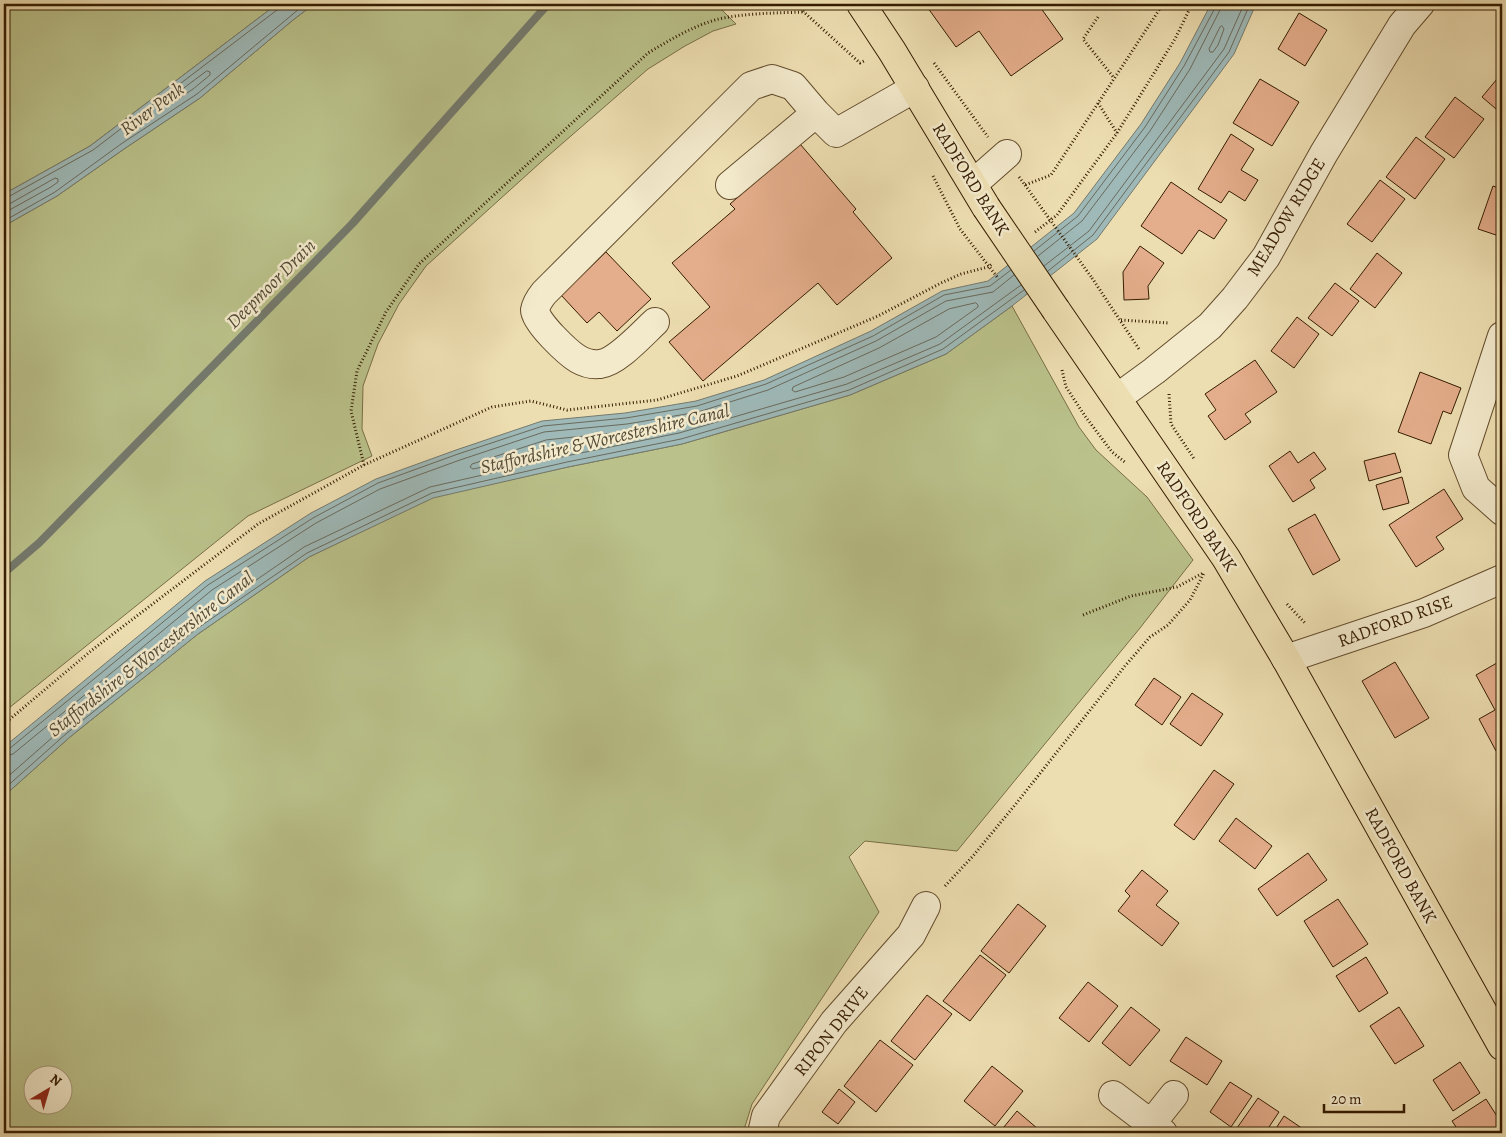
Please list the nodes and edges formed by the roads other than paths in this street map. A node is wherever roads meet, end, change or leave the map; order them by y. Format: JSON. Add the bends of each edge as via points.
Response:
{"nodes":[{"id":1,"x":861,"y":4,"type":"edge"},
{"id":2,"x":1420,"y":4,"type":"edge"},
{"id":3,"x":915,"y":88,"type":"junction"},
{"id":4,"x":816,"y":113,"type":"junction"},
{"id":5,"x":1006,"y":156,"type":"road end"},
{"id":6,"x":730,"y":185,"type":"dead end"},
{"id":7,"x":979,"y":195,"type":"junction"},
{"id":8,"x":655,"y":322,"type":"dead end"},
{"id":9,"x":1502,"y":336,"type":"edge"},
{"id":10,"x":1117,"y":398,"type":"junction"},
{"id":11,"x":1502,"y":511,"type":"edge"},
{"id":12,"x":1502,"y":579,"type":"edge"},
{"id":13,"x":1286,"y":659,"type":"junction"},
{"id":14,"x":926,"y":906,"type":"road end"},
{"id":15,"x":1502,"y":1046,"type":"edge"},
{"id":16,"x":1113,"y":1095,"type":"dead end"},
{"id":17,"x":1174,"y":1095,"type":"dead end"},
{"id":18,"x":1157,"y":1129,"type":"edge"},
{"id":19,"x":762,"y":1133,"type":"edge"}],
"edges":[{"from":1,"to":3,"type":"highway","name":"RADFORD BANK"},
{"from":2,"to":10,"type":"street","name":"MEADOW RIDGE","via":[[1402,25],[1324,153],[1266,257],[1236,298],[1210,326]]},
{"from":3,"to":4,"type":"street","via":[[836,133]]},
{"from":3,"to":7,"type":"highway","name":"RADFORD BANK"},
{"from":4,"to":6,"type":"street"},
{"from":4,"to":8,"type":"street","via":[[792,86],[772,79],[751,86],[544,293],[535,311],[564,348],[589,364],[613,360]]},
{"from":5,"to":7,"type":"street"},
{"from":7,"to":10,"type":"highway","name":"RADFORD BANK","bridge":true},
{"from":9,"to":11,"type":"street","via":[[1463,455],[1476,488]]},
{"from":10,"to":13,"type":"highway","name":"RADFORD BANK","via":[[1226,558]]},
{"from":12,"to":13,"type":"street","name":"RADFORD RISE","via":[[1424,613]]},
{"from":13,"to":15,"type":"highway","name":"RADFORD BANK"},
{"from":14,"to":19,"type":"street","name":"RIPON DRIVE","via":[[916,939],[834,1022],[766,1116]]},
{"from":16,"to":18,"type":"street"},
{"from":17,"to":18,"type":"street"}]}
